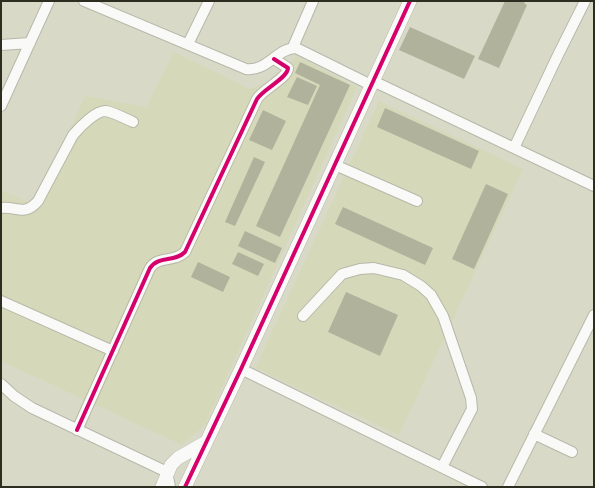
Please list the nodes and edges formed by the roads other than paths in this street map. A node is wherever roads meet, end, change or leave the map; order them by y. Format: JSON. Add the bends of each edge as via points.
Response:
{"nodes":[{"id":1,"x":49,"y":1,"type":"edge"},
{"id":2,"x":84,"y":1,"type":"edge"},
{"id":3,"x":209,"y":1,"type":"edge"},
{"id":4,"x":313,"y":1,"type":"edge"},
{"id":5,"x":410,"y":1,"type":"edge"},
{"id":6,"x":585,"y":1,"type":"edge"},
{"id":7,"x":30,"y":43,"type":"junction"},
{"id":8,"x":188,"y":44,"type":"junction"},
{"id":9,"x":1,"y":45,"type":"edge"},
{"id":10,"x":293,"y":47,"type":"junction"},
{"id":11,"x":274,"y":59,"type":"junction"},
{"id":12,"x":372,"y":83,"type":"junction"},
{"id":13,"x":1,"y":106,"type":"edge"},
{"id":14,"x":133,"y":122,"type":"dead end"},
{"id":15,"x":514,"y":148,"type":"junction"},
{"id":16,"x":334,"y":165,"type":"junction"},
{"id":17,"x":594,"y":186,"type":"edge"},
{"id":18,"x":417,"y":201,"type":"dead end"},
{"id":19,"x":1,"y":208,"type":"edge"},
{"id":20,"x":1,"y":301,"type":"edge"},
{"id":21,"x":594,"y":315,"type":"edge"},
{"id":22,"x":303,"y":316,"type":"dead end"},
{"id":23,"x":113,"y":351,"type":"junction"},
{"id":24,"x":241,"y":369,"type":"junction"},
{"id":25,"x":1,"y":384,"type":"edge"},
{"id":26,"x":77,"y":430,"type":"junction"},
{"id":27,"x":534,"y":434,"type":"junction"},
{"id":28,"x":206,"y":442,"type":"junction"},
{"id":29,"x":572,"y":452,"type":"dead end"},
{"id":30,"x":442,"y":468,"type":"junction"},
{"id":31,"x":167,"y":472,"type":"junction"},
{"id":32,"x":162,"y":487,"type":"edge"},
{"id":33,"x":170,"y":487,"type":"edge"},
{"id":34,"x":184,"y":487,"type":"edge"},
{"id":35,"x":482,"y":487,"type":"edge"},
{"id":36,"x":508,"y":487,"type":"edge"}],
"edges":[{"from":1,"to":7,"type":"street"},
{"from":2,"to":8,"type":"street"},
{"from":3,"to":8,"type":"street"},
{"from":4,"to":10,"type":"street"},
{"from":5,"to":12,"type":"street"},
{"from":6,"to":15,"type":"street"},
{"from":7,"to":9,"type":"street"},
{"from":7,"to":13,"type":"street"},
{"from":8,"to":11,"type":"street","via":[[246,69],[255,70]]},
{"from":10,"to":11,"type":"street"},
{"from":10,"to":12,"type":"street"},
{"from":11,"to":23,"type":"street","via":[[288,68],[286,74],[257,99],[184,252],[180,257],[158,261],[150,268]]},
{"from":12,"to":15,"type":"street"},
{"from":12,"to":16,"type":"street"},
{"from":14,"to":19,"type":"street","via":[[106,111],[97,113],[73,135],[34,205],[25,211]]},
{"from":15,"to":17,"type":"street"},
{"from":16,"to":18,"type":"street"},
{"from":16,"to":24,"type":"street"},
{"from":20,"to":23,"type":"street"},
{"from":21,"to":27,"type":"street"},
{"from":22,"to":30,"type":"street","via":[[342,274],[360,269],[374,268],[403,276],[421,286],[430,295],[443,316],[471,398],[472,409]]},
{"from":23,"to":26,"type":"street"},
{"from":24,"to":28,"type":"street"},
{"from":24,"to":30,"type":"street"},
{"from":25,"to":26,"type":"street","via":[[21,402]]},
{"from":26,"to":31,"type":"street"},
{"from":27,"to":29,"type":"street"},
{"from":27,"to":36,"type":"street"},
{"from":28,"to":31,"type":"street","via":[[178,458]]},
{"from":28,"to":34,"type":"street"},
{"from":30,"to":35,"type":"street"},
{"from":31,"to":32,"type":"street"},
{"from":31,"to":33,"type":"street"}]}
